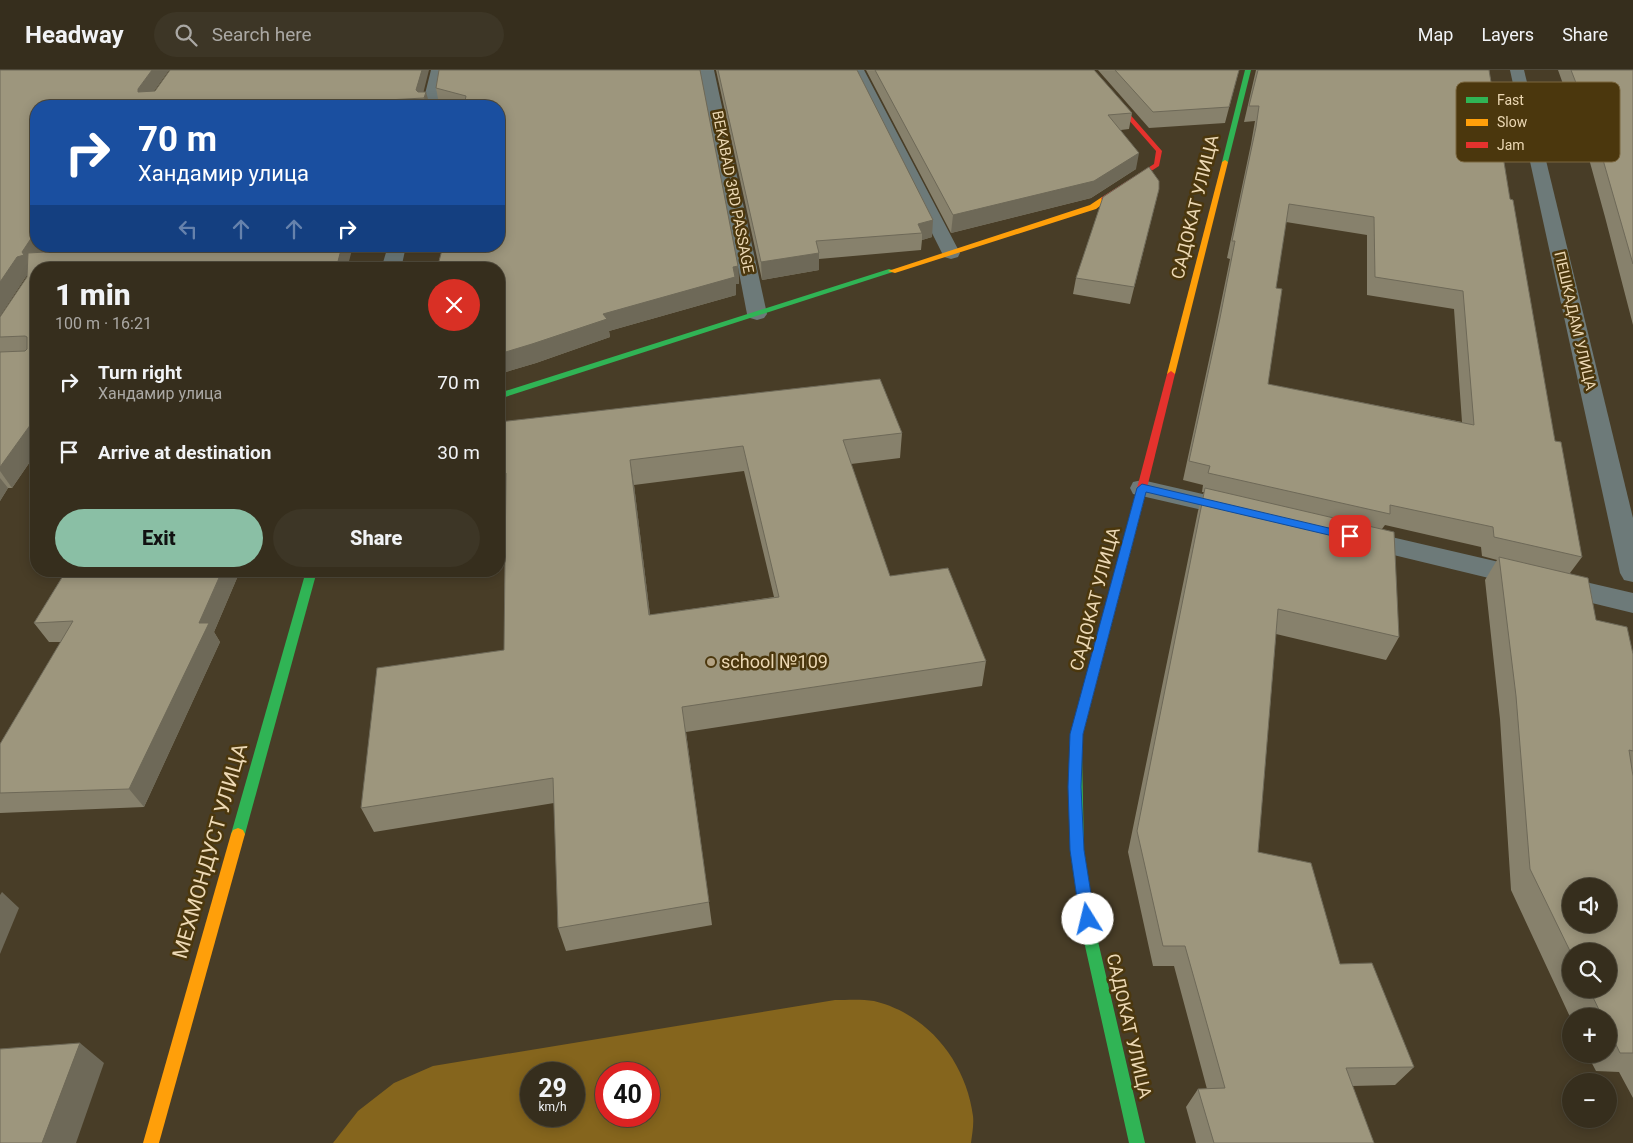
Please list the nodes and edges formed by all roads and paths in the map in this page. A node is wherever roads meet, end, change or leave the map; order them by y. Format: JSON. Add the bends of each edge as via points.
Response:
{"nodes":[{"id":1,"x":438,"y":70,"type":"edge"},
{"id":2,"x":707,"y":70,"type":"edge"},
{"id":3,"x":857,"y":70,"type":"edge"},
{"id":4,"x":1088,"y":70,"type":"edge"},
{"id":5,"x":1248,"y":70,"type":"edge"},
{"id":6,"x":430,"y":100,"type":"edge"},
{"id":7,"x":1538,"y":162,"type":"edge"},
{"id":8,"x":951,"y":253,"type":"junction"},
{"id":9,"x":757,"y":314,"type":"junction"},
{"id":10,"x":505,"y":394,"type":"edge"},
{"id":11,"x":1142,"y":488,"type":"junction"},
{"id":12,"x":1258,"y":515,"type":"edge"},
{"id":13,"x":1335,"y":533,"type":"edge"},
{"id":14,"x":1633,"y":572,"type":"edge"},
{"id":15,"x":310,"y":577,"type":"edge"},
{"id":16,"x":1633,"y":603,"type":"edge"},
{"id":17,"x":150,"y":1143,"type":"edge"},
{"id":18,"x":1137,"y":1143,"type":"edge"}],
"edges":[{"from":1,"to":6,"type":"street"},
{"from":2,"to":9,"type":"street","name":"BEKABAD 3RD PASSAGE"},
{"from":3,"to":8,"type":"street"},
{"from":4,"to":8,"type":"street","via":[[1160,151],[1157,165],[1093,207]]},
{"from":5,"to":11,"type":"street","name":"САДОКАТ УЛИЦА"},
{"from":7,"to":14,"type":"street","name":"ПЕШКАДАМ УЛИЦА"},
{"from":8,"to":9,"type":"street"},
{"from":9,"to":10,"type":"street"},
{"from":11,"to":12,"type":"street"},
{"from":11,"to":18,"type":"street","name":"САДОКАТ УЛИЦА","via":[[1077,734],[1075,787],[1077,850],[1090,937]]},
{"from":13,"to":16,"type":"street"},
{"from":15,"to":17,"type":"street","name":"МЕХМОНДУСТ УЛИЦА"}]}
